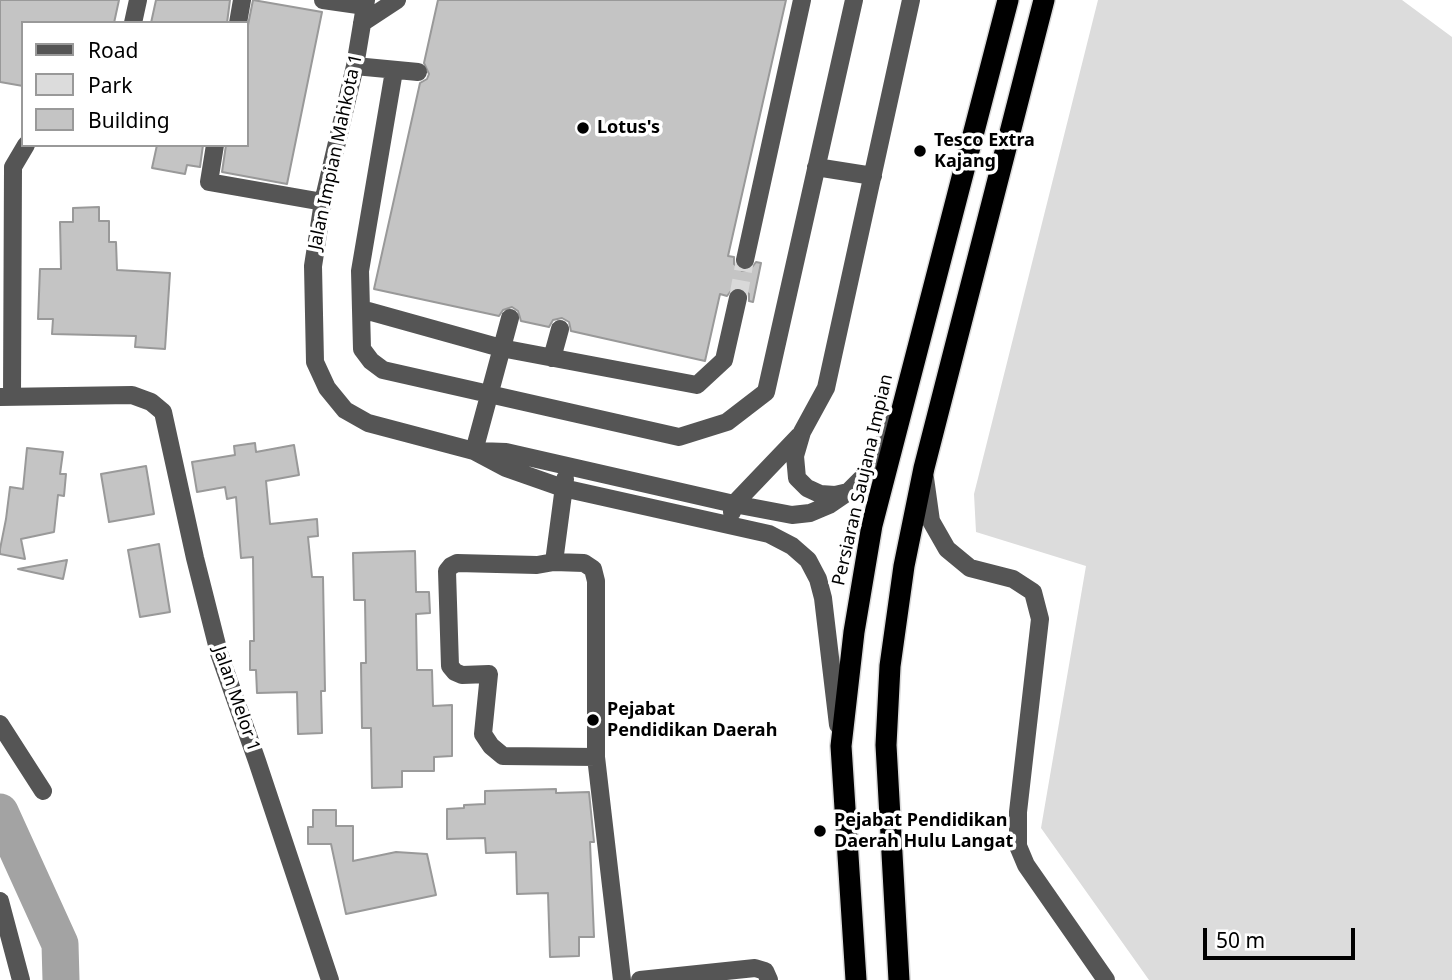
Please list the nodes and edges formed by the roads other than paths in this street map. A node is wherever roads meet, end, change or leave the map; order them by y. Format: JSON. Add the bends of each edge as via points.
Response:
{"nodes":[{"id":1,"x":138,"y":0,"type":"edge"},
{"id":2,"x":242,"y":0,"type":"edge"},
{"id":3,"x":323,"y":0,"type":"edge"},
{"id":4,"x":397,"y":0,"type":"edge"},
{"id":5,"x":803,"y":0,"type":"edge"},
{"id":6,"x":854,"y":0,"type":"edge"},
{"id":7,"x":911,"y":0,"type":"edge"},
{"id":8,"x":1008,"y":0,"type":"edge"},
{"id":9,"x":1043,"y":0,"type":"edge"},
{"id":10,"x":365,"y":10,"type":"edge"},
{"id":11,"x":133,"y":21,"type":"edge"},
{"id":12,"x":238,"y":21,"type":"edge"},
{"id":13,"x":355,"y":66,"type":"junction"},
{"id":14,"x":394,"y":71,"type":"junction"},
{"id":15,"x":418,"y":72,"type":"dead end"},
{"id":16,"x":25,"y":147,"type":"edge"},
{"id":17,"x":215,"y":147,"type":"edge"},
{"id":18,"x":816,"y":167,"type":"junction"},
{"id":19,"x":873,"y":176,"type":"junction"},
{"id":20,"x":323,"y":202,"type":"junction"},
{"id":21,"x":746,"y":260,"type":"tunnel mouth"},
{"id":22,"x":737,"y":298,"type":"tunnel mouth"},
{"id":23,"x":361,"y":309,"type":"junction"},
{"id":24,"x":510,"y":318,"type":"dead end"},
{"id":25,"x":560,"y":329,"type":"dead end"},
{"id":26,"x":501,"y":348,"type":"junction"},
{"id":27,"x":552,"y":358,"type":"junction"},
{"id":28,"x":489,"y":394,"type":"junction"},
{"id":29,"x":904,"y":396,"type":"junction"},
{"id":30,"x":6,"y":397,"type":"edge"},
{"id":31,"x":802,"y":432,"type":"junction"},
{"id":32,"x":474,"y":451,"type":"junction"},
{"id":33,"x":568,"y":466,"type":"junction"},
{"id":34,"x":923,"y":468,"type":"junction"},
{"id":35,"x":563,"y":488,"type":"junction"},
{"id":36,"x":848,"y":492,"type":"junction"},
{"id":37,"x":734,"y":504,"type":"junction"},
{"id":38,"x":728,"y":525,"type":"junction"},
{"id":39,"x":554,"y":562,"type":"junction"},
{"id":40,"x":0,"y":724,"type":"edge"},
{"id":41,"x":841,"y":746,"type":"junction"},
{"id":42,"x":596,"y":757,"type":"junction"},
{"id":43,"x":43,"y":790,"type":"dead end"},
{"id":44,"x":0,"y":901,"type":"edge"},
{"id":45,"x":21,"y":980,"type":"edge"},
{"id":46,"x":330,"y":980,"type":"edge"},
{"id":47,"x":622,"y":980,"type":"edge"},
{"id":48,"x":640,"y":980,"type":"edge"},
{"id":49,"x":769,"y":980,"type":"edge"},
{"id":50,"x":856,"y":980,"type":"edge"},
{"id":51,"x":899,"y":980,"type":"edge"},
{"id":52,"x":1106,"y":980,"type":"edge"}],
"edges":[{"from":1,"to":11,"type":"street"},
{"from":2,"to":12,"type":"street"},
{"from":3,"to":10,"type":"street"},
{"from":4,"to":10,"type":"street"},
{"from":5,"to":21,"type":"street"},
{"from":6,"to":18,"type":"street"},
{"from":7,"to":19,"type":"street"},
{"from":8,"to":29,"type":"highway","name":"Persiaran Saujana Impian"},
{"from":9,"to":34,"type":"highway"},
{"from":10,"to":13,"type":"street","name":"Jalan Impian Mahkota 1"},
{"from":13,"to":14,"type":"street"},
{"from":13,"to":20,"type":"street","name":"Jalan Impian Mahkota 1"},
{"from":14,"to":15,"type":"street"},
{"from":14,"to":23,"type":"street","via":[[360,271]]},
{"from":16,"to":30,"type":"street","via":[[13,167]]},
{"from":17,"to":20,"type":"street","via":[[209,181]]},
{"from":18,"to":19,"type":"street"},
{"from":18,"to":28,"type":"street","via":[[766,392],[727,422],[678,436]]},
{"from":19,"to":31,"type":"street","via":[[826,388]]},
{"from":20,"to":32,"type":"street","name":"Jalan Impian Mahkota 1","via":[[313,267],[313,333],[315,362],[327,388],[345,410],[368,423]]},
{"from":22,"to":27,"type":"street","via":[[724,359],[697,385]]},
{"from":23,"to":26,"type":"street"},
{"from":23,"to":28,"type":"street","via":[[362,349],[383,370]]},
{"from":24,"to":26,"type":"street"},
{"from":25,"to":27,"type":"street"},
{"from":26,"to":27,"type":"street"},
{"from":26,"to":28,"type":"street"},
{"from":28,"to":32,"type":"street"},
{"from":29,"to":36,"type":"street","via":[[875,460]]},
{"from":29,"to":41,"type":"highway","name":"Persiaran Saujana Impian","via":[[872,525]]},
{"from":30,"to":46,"type":"street","name":"Jalan Melor 1","via":[[132,395],[163,412],[219,653]]},
{"from":31,"to":36,"type":"street","via":[[795,456],[797,478],[820,494]]},
{"from":31,"to":37,"type":"street"},
{"from":32,"to":33,"type":"street","via":[[506,452]]},
{"from":32,"to":35,"type":"street"},
{"from":33,"to":35,"type":"street"},
{"from":33,"to":37,"type":"street"},
{"from":34,"to":51,"type":"highway","via":[[890,667],[886,745]]},
{"from":34,"to":52,"type":"street","via":[[931,521],[947,549],[970,568],[1013,579],[1033,592],[1040,619],[1018,846],[1026,865]]},
{"from":35,"to":38,"type":"street"},
{"from":35,"to":39,"type":"street"},
{"from":36,"to":37,"type":"street","via":[[810,513],[774,513]]},
{"from":37,"to":38,"type":"street"},
{"from":38,"to":41,"type":"street","via":[[769,534],[792,546],[808,560],[818,579]]},
{"from":39,"to":42,"type":"street","via":[[584,563],[593,569],[596,581]]},
{"from":39,"to":42,"type":"street","via":[[451,566],[447,571],[450,666],[462,675],[489,674],[483,734],[503,756]]},
{"from":40,"to":43,"type":"street"},
{"from":41,"to":50,"type":"highway","name":"Persiaran Saujana Impian"},
{"from":42,"to":47,"type":"street"},
{"from":44,"to":45,"type":"street"},
{"from":48,"to":49,"type":"street","via":[[755,968],[765,971]]}]}
